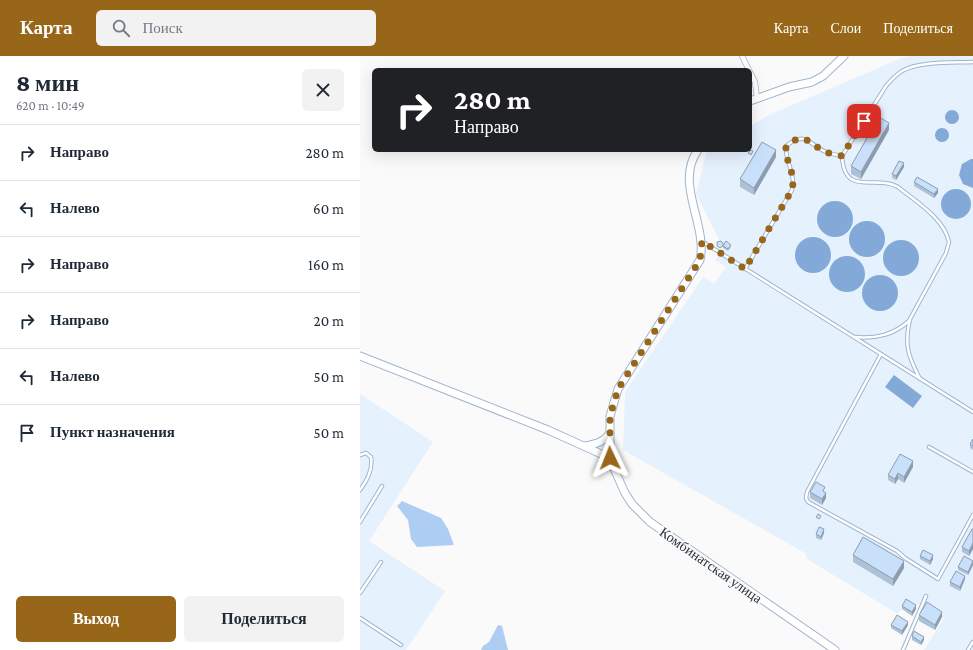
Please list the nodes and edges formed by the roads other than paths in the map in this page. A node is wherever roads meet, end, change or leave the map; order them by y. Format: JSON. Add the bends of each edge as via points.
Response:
{"nodes":[{"id":1,"x":742,"y":56,"type":"edge"},
{"id":2,"x":844,"y":56,"type":"edge"},
{"id":3,"x":973,"y":62,"type":"edge"},
{"id":4,"x":748,"y":68,"type":"edge"},
{"id":5,"x":752,"y":76,"type":"edge"},
{"id":6,"x":753,"y":100,"type":"edge"},
{"id":7,"x":697,"y":152,"type":"edge"},
{"id":8,"x":842,"y":156,"type":"junction"},
{"id":9,"x":702,"y":241,"type":"junction"},
{"id":10,"x":745,"y":269,"type":"junction"},
{"id":11,"x":910,"y":319,"type":"junction"},
{"id":12,"x":853,"y":337,"type":"junction"},
{"id":13,"x":881,"y":354,"type":"junction"},
{"id":14,"x":360,"y":356,"type":"edge"},
{"id":15,"x":920,"y":379,"type":"junction"},
{"id":16,"x":973,"y":412,"type":"edge"},
{"id":17,"x":610,"y":432,"type":"junction"},
{"id":18,"x":585,"y":446,"type":"junction"},
{"id":19,"x":929,"y":448,"type":"dead end"},
{"id":20,"x":360,"y":455,"type":"edge"},
{"id":21,"x":610,"y":458,"type":"junction"},
{"id":22,"x":973,"y":472,"type":"edge"},
{"id":23,"x":382,"y":486,"type":"dead end"},
{"id":24,"x":360,"y":490,"type":"edge"},
{"id":25,"x":973,"y":515,"type":"edge"},
{"id":26,"x":360,"y":522,"type":"edge"},
{"id":27,"x":381,"y":562,"type":"dead end"},
{"id":28,"x":360,"y":593,"type":"edge"},
{"id":29,"x":926,"y":596,"type":"dead end"},
{"id":30,"x":360,"y":618,"type":"edge"},
{"id":31,"x":973,"y":642,"type":"edge"},
{"id":32,"x":401,"y":645,"type":"dead end"},
{"id":33,"x":835,"y":650,"type":"edge"},
{"id":34,"x":903,"y":650,"type":"edge"},
{"id":35,"x":968,"y":650,"type":"edge"}],
"edges":[{"from":1,"to":4,"type":"street"},
{"from":2,"to":6,"type":"street","via":[[823,76],[812,82]]},
{"from":3,"to":8,"type":"lane","via":[[914,67],[902,71],[886,86]]},
{"from":5,"to":6,"type":"street","via":[[755,82]]},
{"from":7,"to":9,"type":"street","via":[[690,175]]},
{"from":8,"to":10,"type":"lane","via":[[826,152],[805,138],[794,139],[786,146],[786,156],[794,179],[792,190]]},
{"from":8,"to":11,"type":"lane","via":[[842,167],[850,179],[860,184],[892,183],[933,216],[948,236],[946,253]]},
{"from":9,"to":10,"type":"lane"},
{"from":9,"to":17,"type":"street","via":[[700,260],[618,389],[610,416]]},
{"from":10,"to":12,"type":"lane"},
{"from":11,"to":12,"type":"lane","via":[[893,333],[869,338]]},
{"from":11,"to":15,"type":"lane","via":[[906,344],[909,358]]},
{"from":12,"to":13,"type":"lane"},
{"from":13,"to":15,"type":"lane"},
{"from":13,"to":25,"type":"lane","via":[[807,492],[808,502],[897,551],[938,578]]},
{"from":14,"to":18,"type":"street"},
{"from":15,"to":16,"type":"lane"},
{"from":17,"to":18,"type":"street","via":[[602,441]]},
{"from":17,"to":21,"type":"street"},
{"from":18,"to":21,"type":"street"},
{"from":19,"to":22,"type":"lane"},
{"from":20,"to":24,"type":"lane","via":[[366,453],[372,457],[372,463],[366,482]]},
{"from":21,"to":33,"type":"street","name":"Комбинатская улица","via":[[625,493],[650,522]]},
{"from":23,"to":26,"type":"lane"},
{"from":27,"to":28,"type":"lane"},
{"from":29,"to":34,"type":"lane"},
{"from":30,"to":32,"type":"lane"},
{"from":31,"to":35,"type":"lane"}]}
